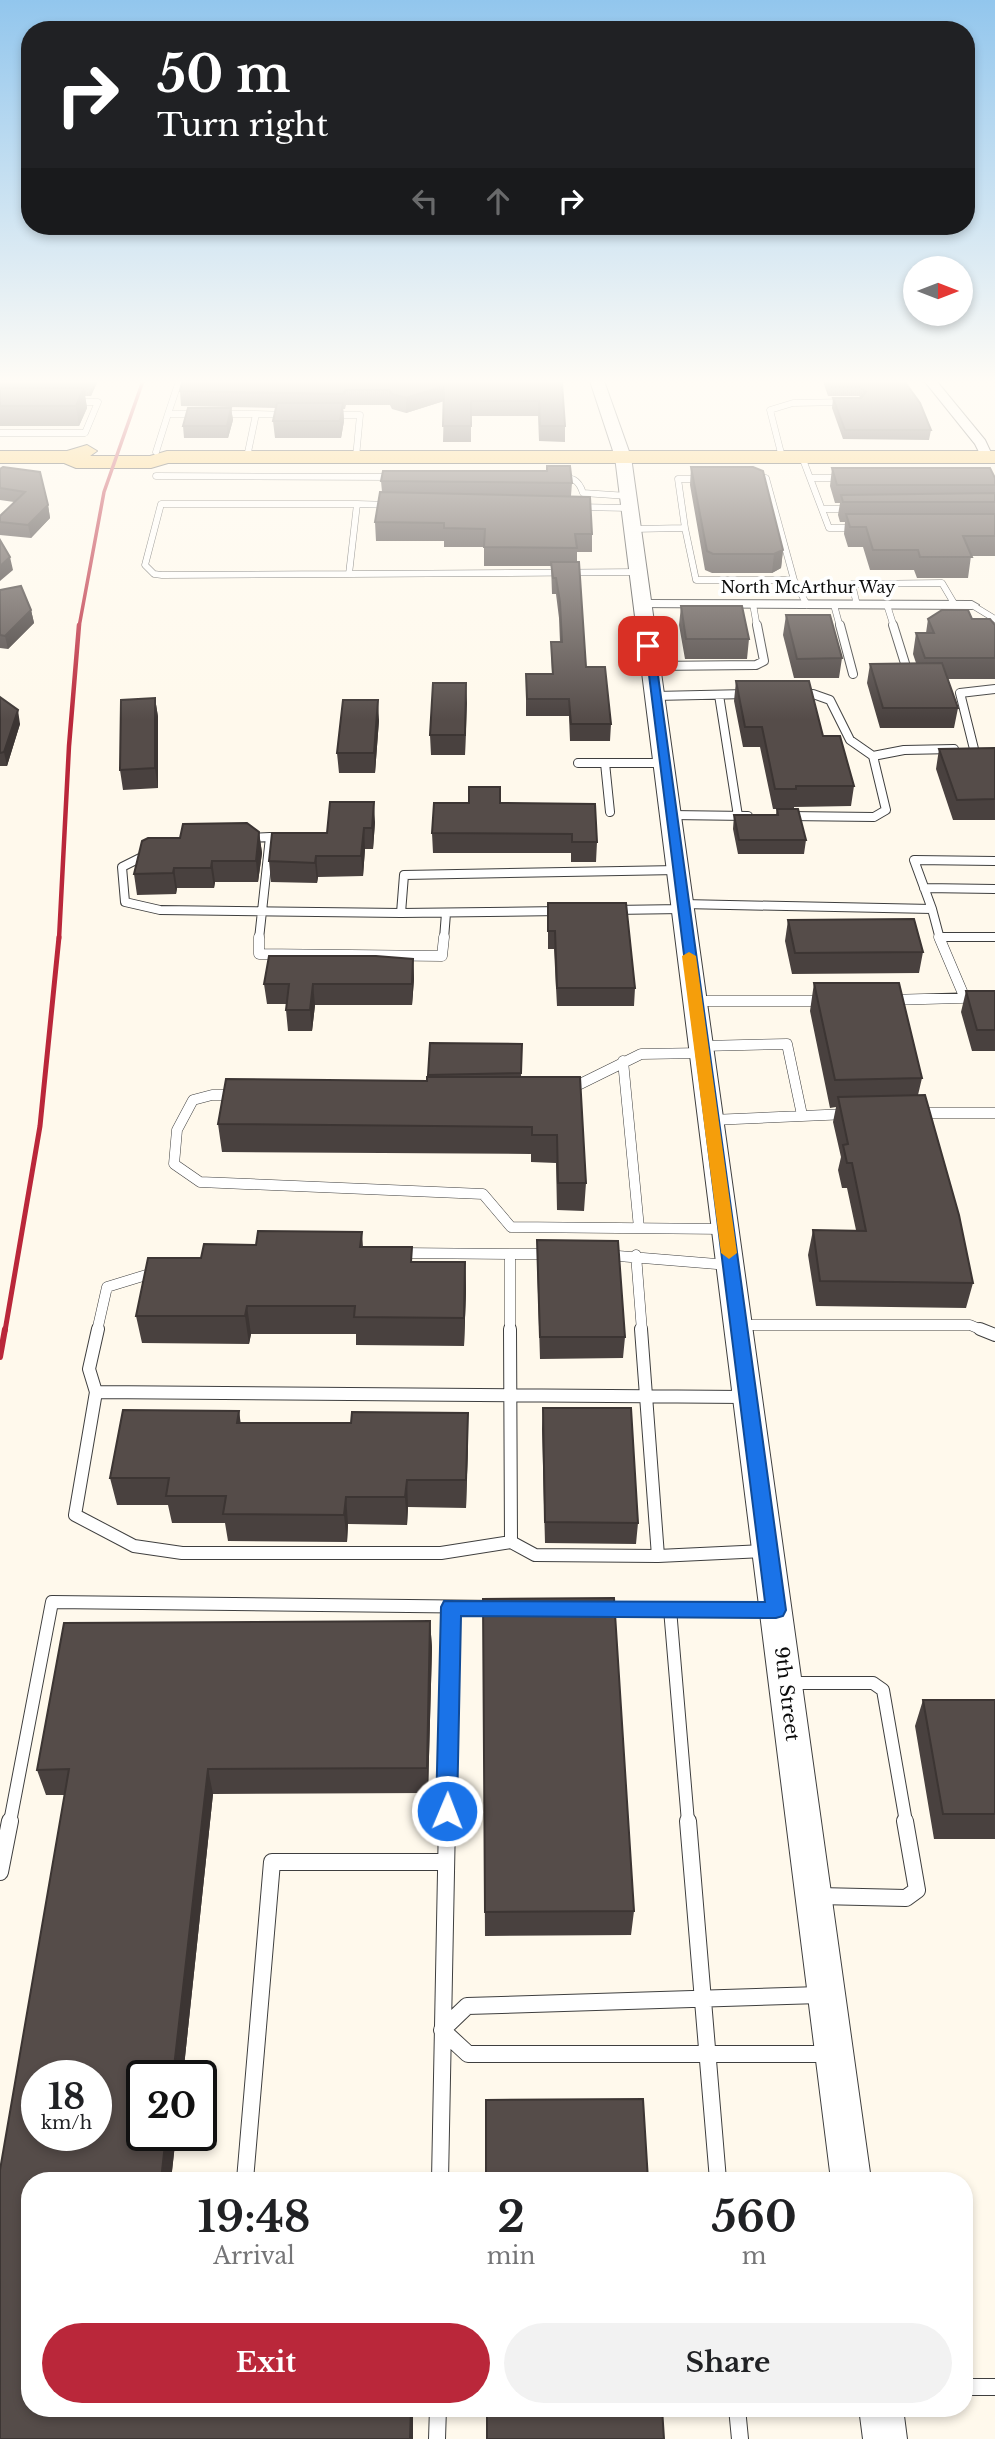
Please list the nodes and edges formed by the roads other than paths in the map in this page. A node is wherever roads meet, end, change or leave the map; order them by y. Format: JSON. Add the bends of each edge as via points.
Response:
{"nodes":[{"id":1,"x":582,"y":492,"type":"edge"},
{"id":2,"x":628,"y":492,"type":"edge"},
{"id":3,"x":680,"y":492,"type":"edge"},
{"id":4,"x":770,"y":492,"type":"edge"},
{"id":5,"x":815,"y":492,"type":"edge"},
{"id":6,"x":357,"y":504,"type":"junction"},
{"id":7,"x":398,"y":505,"type":"edge"},
{"id":8,"x":561,"y":507,"type":"edge"},
{"id":9,"x":822,"y":509,"type":"junction"},
{"id":10,"x":862,"y":509,"type":"edge"},
{"id":11,"x":630,"y":511,"type":"junction"},
{"id":12,"x":685,"y":528,"type":"junction"},
{"id":13,"x":871,"y":528,"type":"edge"},
{"id":14,"x":639,"y":572,"type":"junction"},
{"id":15,"x":349,"y":574,"type":"junction"},
{"id":16,"x":794,"y":580,"type":"junction"},
{"id":17,"x":643,"y":604,"type":"junction"},
{"id":18,"x":753,"y":604,"type":"junction"},
{"id":19,"x":807,"y":605,"type":"junction"},
{"id":20,"x":834,"y":605,"type":"junction"},
{"id":21,"x":857,"y":605,"type":"junction"},
{"id":22,"x":887,"y":605,"type":"junction"},
{"id":23,"x":955,"y":605,"type":"junction"},
{"id":24,"x":972,"y":605,"type":"joint"},
{"id":25,"x":993,"y":623,"type":"edge"},
{"id":26,"x":651,"y":666,"type":"junction"},
{"id":27,"x":908,"y":673,"type":"edge"},
{"id":28,"x":853,"y":674,"type":"dead end"},
{"id":29,"x":995,"y":689,"type":"edge"},
{"id":30,"x":759,"y":694,"type":"edge"},
{"id":31,"x":786,"y":694,"type":"edge"},
{"id":32,"x":719,"y":695,"type":"junction"},
{"id":33,"x":655,"y":696,"type":"junction"},
{"id":34,"x":974,"y":749,"type":"junction"},
{"id":35,"x":985,"y":749,"type":"edge"},
{"id":36,"x":873,"y":756,"type":"junction"},
{"id":37,"x":578,"y":763,"type":"dead end"},
{"id":38,"x":605,"y":763,"type":"junction"},
{"id":39,"x":664,"y":763,"type":"junction"},
{"id":40,"x":610,"y":812,"type":"dead end"},
{"id":41,"x":671,"y":815,"type":"junction"},
{"id":42,"x":738,"y":816,"type":"junction"},
{"id":43,"x":752,"y":816,"type":"edge"},
{"id":44,"x":779,"y":816,"type":"edge"},
{"id":45,"x":237,"y":838,"type":"edge"},
{"id":46,"x":165,"y":845,"type":"edge"},
{"id":47,"x":995,"y":861,"type":"edge"},
{"id":48,"x":678,"y":870,"type":"junction"},
{"id":49,"x":924,"y":888,"type":"junction"},
{"id":50,"x":995,"y":889,"type":"edge"},
{"id":51,"x":683,"y":906,"type":"junction"},
{"id":52,"x":932,"y":909,"type":"junction"},
{"id":53,"x":261,"y":910,"type":"junction"},
{"id":54,"x":603,"y":910,"type":"edge"},
{"id":55,"x":577,"y":911,"type":"edge"},
{"id":56,"x":401,"y":913,"type":"junction"},
{"id":57,"x":446,"y":913,"type":"junction"},
{"id":58,"x":939,"y":937,"type":"junction"},
{"id":59,"x":995,"y":937,"type":"edge"},
{"id":60,"x":964,"y":996,"type":"junction"},
{"id":61,"x":995,"y":997,"type":"edge"},
{"id":62,"x":840,"y":1000,"type":"edge"},
{"id":63,"x":881,"y":1000,"type":"edge"},
{"id":64,"x":695,"y":1001,"type":"junction"},
{"id":65,"x":702,"y":1049,"type":"junction"},
{"id":66,"x":623,"y":1061,"type":"junction"},
{"id":67,"x":555,"y":1093,"type":"edge"},
{"id":68,"x":253,"y":1095,"type":"edge"},
{"id":69,"x":905,"y":1113,"type":"edge"},
{"id":70,"x":995,"y":1113,"type":"edge"},
{"id":71,"x":862,"y":1114,"type":"edge"},
{"id":72,"x":802,"y":1115,"type":"junction"},
{"id":73,"x":711,"y":1120,"type":"junction"},
{"id":74,"x":639,"y":1228,"type":"junction"},
{"id":75,"x":725,"y":1229,"type":"junction"},
{"id":76,"x":388,"y":1253,"type":"edge"},
{"id":77,"x":510,"y":1254,"type":"junction"},
{"id":78,"x":560,"y":1254,"type":"edge"},
{"id":79,"x":598,"y":1255,"type":"edge"},
{"id":80,"x":636,"y":1255,"type":"junction"},
{"id":81,"x":730,"y":1265,"type":"junction"},
{"id":82,"x":168,"y":1269,"type":"edge"},
{"id":83,"x":738,"y":1325,"type":"junction"},
{"id":84,"x":995,"y":1335,"type":"edge"},
{"id":85,"x":96,"y":1392,"type":"junction"},
{"id":86,"x":511,"y":1396,"type":"junction"},
{"id":87,"x":645,"y":1396,"type":"junction"},
{"id":88,"x":748,"y":1397,"type":"junction"},
{"id":89,"x":511,"y":1542,"type":"junction"},
{"id":90,"x":768,"y":1550,"type":"junction"},
{"id":91,"x":658,"y":1556,"type":"junction"},
{"id":92,"x":451,"y":1607,"type":"junction"},
{"id":93,"x":506,"y":1608,"type":"edge"},
{"id":94,"x":588,"y":1608,"type":"edge"},
{"id":95,"x":670,"y":1609,"type":"junction"},
{"id":96,"x":776,"y":1610,"type":"junction"},
{"id":97,"x":785,"y":1683,"type":"junction"},
{"id":98,"x":446,"y":1862,"type":"junction"},
{"id":99,"x":0,"y":1872,"type":"edge"},
{"id":100,"x":814,"y":1896,"type":"junction"},
{"id":101,"x":826,"y":1995,"type":"junction"},
{"id":102,"x":703,"y":1999,"type":"junction"},
{"id":103,"x":442,"y":2030,"type":"junction"},
{"id":104,"x":708,"y":2054,"type":"junction"},
{"id":105,"x":835,"y":2054,"type":"junction"},
{"id":106,"x":246,"y":2172,"type":"edge"},
{"id":107,"x":440,"y":2172,"type":"edge"},
{"id":108,"x":717,"y":2172,"type":"edge"},
{"id":109,"x":850,"y":2172,"type":"edge"},
{"id":110,"x":973,"y":2387,"type":"edge"},
{"id":111,"x":995,"y":2388,"type":"edge"},
{"id":112,"x":438,"y":2417,"type":"edge"},
{"id":113,"x":738,"y":2417,"type":"edge"},
{"id":114,"x":882,"y":2417,"type":"edge"},
{"id":115,"x":438,"y":2439,"type":"edge"},
{"id":116,"x":740,"y":2439,"type":"edge"},
{"id":117,"x":885,"y":2439,"type":"edge"}],
"edges":[{"from":1,"to":11,"type":"lane"},
{"from":2,"to":11,"type":"street","name":"9th Street"},
{"from":3,"to":12,"type":"lane"},
{"from":4,"to":16,"type":"lane"},
{"from":5,"to":9,"type":"lane"},
{"from":6,"to":7,"type":"lane"},
{"from":6,"to":15,"type":"lane"},
{"from":6,"to":15,"type":"lane","via":[[161,503],[145,565],[162,575]]},
{"from":8,"to":11,"type":"lane"},
{"from":9,"to":10,"type":"lane"},
{"from":9,"to":13,"type":"lane","via":[[829,528]]},
{"from":11,"to":12,"type":"lane"},
{"from":11,"to":14,"type":"street","name":"9th Street"},
{"from":12,"to":16,"type":"lane","via":[[696,580]]},
{"from":14,"to":15,"type":"lane"},
{"from":14,"to":17,"type":"street","name":"9th Street"},
{"from":16,"to":19,"type":"lane"},
{"from":17,"to":18,"type":"street","name":"North McArthur Way"},
{"from":17,"to":26,"type":"street","name":"9th Street"},
{"from":18,"to":19,"type":"street","name":"North McArthur Way"},
{"from":18,"to":26,"type":"lane","via":[[764,662]]},
{"from":19,"to":20,"type":"street","name":"North McArthur Way"},
{"from":20,"to":21,"type":"street","name":"North McArthur Way"},
{"from":20,"to":28,"type":"lane"},
{"from":21,"to":22,"type":"street","name":"North McArthur Way"},
{"from":21,"to":23,"type":"lane","via":[[852,584],[942,583]]},
{"from":22,"to":23,"type":"street","name":"North McArthur Way"},
{"from":22,"to":27,"type":"lane"},
{"from":23,"to":24,"type":"street","name":"North McArthur Way"},
{"from":24,"to":25,"type":"lane"},
{"from":26,"to":33,"type":"street","name":"9th Street"},
{"from":29,"to":34,"type":"lane","via":[[960,693]]},
{"from":30,"to":32,"type":"lane"},
{"from":31,"to":36,"type":"lane","via":[[822,693],[828,697],[850,741]]},
{"from":32,"to":33,"type":"lane"},
{"from":32,"to":42,"type":"lane"},
{"from":33,"to":39,"type":"street","name":"9th Street"},
{"from":34,"to":35,"type":"lane"},
{"from":34,"to":36,"type":"lane"},
{"from":36,"to":44,"type":"lane","via":[[886,810],[883,814]]},
{"from":37,"to":38,"type":"lane"},
{"from":38,"to":39,"type":"lane"},
{"from":38,"to":40,"type":"lane"},
{"from":39,"to":41,"type":"street","name":"9th Street"},
{"from":41,"to":42,"type":"lane"},
{"from":41,"to":48,"type":"street","name":"9th Street"},
{"from":42,"to":43,"type":"lane"},
{"from":45,"to":53,"type":"lane","via":[[270,838]]},
{"from":46,"to":53,"type":"lane","via":[[122,867],[125,902],[160,910]]},
{"from":47,"to":49,"type":"lane","via":[[914,860]]},
{"from":48,"to":51,"type":"street","name":"9th Street"},
{"from":48,"to":56,"type":"lane","via":[[404,875]]},
{"from":49,"to":50,"type":"lane"},
{"from":49,"to":52,"type":"lane"},
{"from":51,"to":52,"type":"lane"},
{"from":51,"to":54,"type":"lane"},
{"from":51,"to":64,"type":"street","name":"9th Street"},
{"from":52,"to":58,"type":"lane"},
{"from":53,"to":56,"type":"lane"},
{"from":53,"to":57,"type":"lane","via":[[259,954],[442,956]]},
{"from":55,"to":57,"type":"lane"},
{"from":56,"to":57,"type":"lane"},
{"from":58,"to":59,"type":"lane"},
{"from":58,"to":60,"type":"lane"},
{"from":60,"to":61,"type":"lane"},
{"from":60,"to":63,"type":"lane"},
{"from":62,"to":64,"type":"lane"},
{"from":64,"to":65,"type":"street","name":"9th Street"},
{"from":65,"to":66,"type":"lane","via":[[641,1054]]},
{"from":65,"to":72,"type":"lane","via":[[787,1044]]},
{"from":65,"to":73,"type":"street","name":"9th Street"},
{"from":66,"to":67,"type":"lane"},
{"from":66,"to":74,"type":"lane"},
{"from":68,"to":74,"type":"lane","via":[[193,1100],[177,1130],[174,1164],[201,1182],[483,1195],[511,1227]]},
{"from":69,"to":70,"type":"lane"},
{"from":71,"to":72,"type":"lane"},
{"from":72,"to":73,"type":"lane"},
{"from":73,"to":75,"type":"street","name":"9th Street"},
{"from":74,"to":75,"type":"lane"},
{"from":75,"to":81,"type":"street","name":"9th Street"},
{"from":76,"to":77,"type":"lane"},
{"from":77,"to":78,"type":"lane"},
{"from":77,"to":86,"type":"lane"},
{"from":79,"to":80,"type":"lane"},
{"from":80,"to":81,"type":"lane"},
{"from":80,"to":87,"type":"lane"},
{"from":81,"to":83,"type":"street","name":"9th Street"},
{"from":82,"to":85,"type":"lane","via":[[107,1287],[89,1370]]},
{"from":83,"to":84,"type":"lane","via":[[970,1325]]},
{"from":83,"to":88,"type":"street","name":"9th Street"},
{"from":85,"to":86,"type":"lane"},
{"from":85,"to":89,"type":"lane","via":[[75,1515],[134,1546],[182,1553],[441,1553]]},
{"from":86,"to":87,"type":"lane"},
{"from":86,"to":89,"type":"lane"},
{"from":87,"to":88,"type":"lane"},
{"from":87,"to":91,"type":"lane"},
{"from":88,"to":90,"type":"street","name":"9th Street"},
{"from":89,"to":91,"type":"lane","via":[[535,1555]]},
{"from":90,"to":91,"type":"lane"},
{"from":90,"to":96,"type":"street","name":"9th Street"},
{"from":92,"to":93,"type":"lane"},
{"from":92,"to":98,"type":"lane"},
{"from":92,"to":99,"type":"lane","via":[[52,1602]]},
{"from":94,"to":95,"type":"lane"},
{"from":95,"to":96,"type":"lane"},
{"from":95,"to":102,"type":"lane"},
{"from":96,"to":97,"type":"street","name":"9th Street"},
{"from":97,"to":100,"type":"street","name":"9th Street"},
{"from":97,"to":100,"type":"lane","via":[[873,1683],[883,1690],[917,1890],[906,1898]]},
{"from":98,"to":103,"type":"lane"},
{"from":98,"to":106,"type":"lane","via":[[272,1862]]},
{"from":100,"to":101,"type":"street","name":"9th Street"},
{"from":101,"to":102,"type":"lane"},
{"from":101,"to":105,"type":"street","name":"9th Street"},
{"from":102,"to":103,"type":"lane","via":[[467,2006]]},
{"from":102,"to":104,"type":"lane"},
{"from":103,"to":104,"type":"lane","via":[[468,2054]]},
{"from":103,"to":107,"type":"lane"},
{"from":104,"to":105,"type":"lane"},
{"from":104,"to":108,"type":"lane"},
{"from":105,"to":109,"type":"street","name":"9th Street"},
{"from":110,"to":111,"type":"lane"},
{"from":112,"to":115,"type":"lane"},
{"from":113,"to":116,"type":"lane"},
{"from":114,"to":117,"type":"street"}]}
